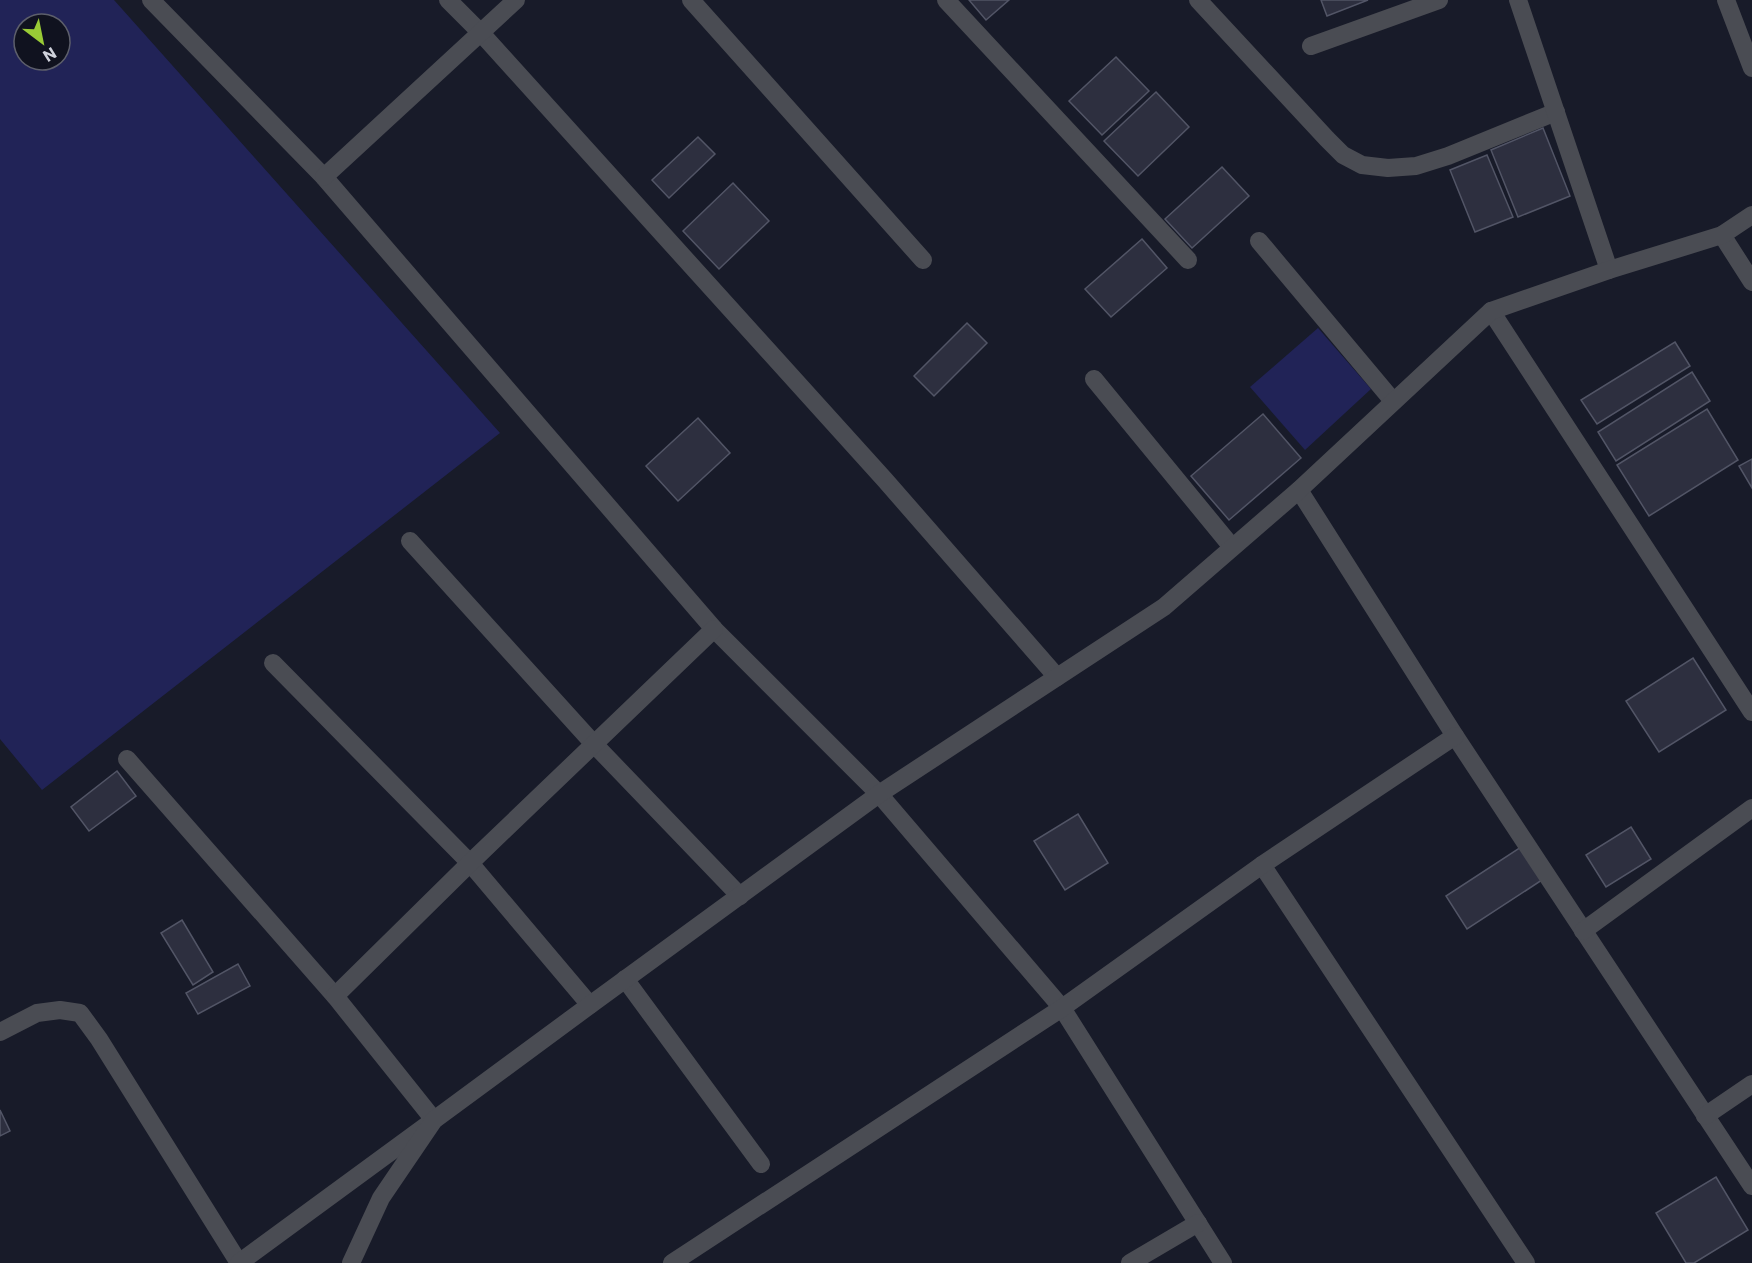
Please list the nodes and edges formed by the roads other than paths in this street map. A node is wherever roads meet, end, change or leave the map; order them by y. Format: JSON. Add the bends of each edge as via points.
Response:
{"nodes":[{"id":1,"x":150,"y":0,"type":"edge"},
{"id":2,"x":448,"y":0,"type":"edge"},
{"id":3,"x":516,"y":0,"type":"edge"},
{"id":4,"x":691,"y":0,"type":"edge"},
{"id":5,"x":946,"y":0,"type":"edge"},
{"id":6,"x":1198,"y":0,"type":"edge"},
{"id":7,"x":1439,"y":0,"type":"edge"},
{"id":8,"x":1518,"y":0,"type":"edge"},
{"id":9,"x":1725,"y":0,"type":"edge"},
{"id":10,"x":481,"y":33,"type":"junction"},
{"id":11,"x":1311,"y":46,"type":"dead end"},
{"id":12,"x":1752,"y":68,"type":"edge"},
{"id":13,"x":1556,"y":112,"type":"junction"},
{"id":14,"x":324,"y":177,"type":"junction"},
{"id":15,"x":1752,"y":215,"type":"edge"},
{"id":16,"x":1722,"y":235,"type":"junction"},
{"id":17,"x":1259,"y":241,"type":"dead end"},
{"id":18,"x":923,"y":260,"type":"dead end"},
{"id":19,"x":1188,"y":260,"type":"dead end"},
{"id":20,"x":1609,"y":270,"type":"junction"},
{"id":21,"x":1752,"y":282,"type":"edge"},
{"id":22,"x":1491,"y":311,"type":"junction"},
{"id":23,"x":1094,"y":379,"type":"dead end"},
{"id":24,"x":1394,"y":401,"type":"junction"},
{"id":25,"x":1299,"y":490,"type":"junction"},
{"id":26,"x":410,"y":541,"type":"dead end"},
{"id":27,"x":1232,"y":547,"type":"junction"},
{"id":28,"x":714,"y":629,"type":"junction"},
{"id":29,"x":273,"y":663,"type":"dead end"},
{"id":30,"x":1057,"y":677,"type":"junction"},
{"id":31,"x":1752,"y":712,"type":"edge"},
{"id":32,"x":1455,"y":736,"type":"junction"},
{"id":33,"x":593,"y":743,"type":"junction"},
{"id":34,"x":127,"y":759,"type":"dead end"},
{"id":35,"x":879,"y":794,"type":"junction"},
{"id":36,"x":1752,"y":808,"type":"edge"},
{"id":37,"x":470,"y":863,"type":"junction"},
{"id":38,"x":1262,"y":865,"type":"junction"},
{"id":39,"x":740,"y":896,"type":"junction"},
{"id":40,"x":1583,"y":931,"type":"junction"},
{"id":41,"x":625,"y":979,"type":"junction"},
{"id":42,"x":335,"y":996,"type":"junction"},
{"id":43,"x":590,"y":1005,"type":"junction"},
{"id":44,"x":1062,"y":1008,"type":"junction"},
{"id":45,"x":0,"y":1032,"type":"edge"},
{"id":46,"x":1752,"y":1084,"type":"edge"},
{"id":47,"x":1706,"y":1116,"type":"junction"},
{"id":48,"x":434,"y":1120,"type":"junction"},
{"id":49,"x":761,"y":1164,"type":"dead end"},
{"id":50,"x":1752,"y":1185,"type":"edge"},
{"id":51,"x":1198,"y":1222,"type":"junction"},
{"id":52,"x":239,"y":1263,"type":"edge"},
{"id":53,"x":351,"y":1263,"type":"edge"},
{"id":54,"x":672,"y":1263,"type":"edge"},
{"id":55,"x":1130,"y":1263,"type":"edge"},
{"id":56,"x":1223,"y":1263,"type":"edge"},
{"id":57,"x":1526,"y":1263,"type":"edge"}],
"edges":[{"from":1,"to":14,"type":"street"},
{"from":2,"to":10,"type":"street"},
{"from":3,"to":10,"type":"street"},
{"from":4,"to":18,"type":"street"},
{"from":5,"to":19,"type":"street"},
{"from":6,"to":13,"type":"street","via":[[1327,140],[1362,165],[1416,166]]},
{"from":7,"to":11,"type":"street"},
{"from":8,"to":13,"type":"street"},
{"from":9,"to":12,"type":"street"},
{"from":10,"to":14,"type":"street"},
{"from":10,"to":30,"type":"street","via":[[885,480]]},
{"from":13,"to":20,"type":"street"},
{"from":14,"to":28,"type":"street"},
{"from":15,"to":16,"type":"street"},
{"from":16,"to":20,"type":"street"},
{"from":16,"to":21,"type":"street"},
{"from":17,"to":24,"type":"street"},
{"from":20,"to":22,"type":"street"},
{"from":22,"to":24,"type":"street"},
{"from":22,"to":31,"type":"street"},
{"from":23,"to":27,"type":"street"},
{"from":24,"to":25,"type":"street"},
{"from":25,"to":27,"type":"street"},
{"from":25,"to":32,"type":"street"},
{"from":26,"to":33,"type":"street"},
{"from":27,"to":30,"type":"street","via":[[1164,607]]},
{"from":28,"to":33,"type":"street"},
{"from":28,"to":35,"type":"street"},
{"from":29,"to":37,"type":"street"},
{"from":30,"to":35,"type":"street"},
{"from":32,"to":38,"type":"street"},
{"from":32,"to":40,"type":"street"},
{"from":33,"to":37,"type":"street"},
{"from":33,"to":39,"type":"street"},
{"from":34,"to":42,"type":"street"},
{"from":35,"to":39,"type":"street"},
{"from":35,"to":44,"type":"street"},
{"from":36,"to":40,"type":"street"},
{"from":37,"to":42,"type":"street"},
{"from":37,"to":43,"type":"street"},
{"from":38,"to":44,"type":"street"},
{"from":38,"to":57,"type":"street"},
{"from":39,"to":41,"type":"street"},
{"from":40,"to":47,"type":"street"},
{"from":41,"to":43,"type":"street"},
{"from":41,"to":49,"type":"street"},
{"from":42,"to":48,"type":"street"},
{"from":43,"to":48,"type":"street"},
{"from":44,"to":51,"type":"street"},
{"from":44,"to":54,"type":"street"},
{"from":45,"to":52,"type":"street","via":[[37,1013],[80,1013]]},
{"from":46,"to":47,"type":"street"},
{"from":47,"to":50,"type":"street"},
{"from":48,"to":52,"type":"street"},
{"from":48,"to":53,"type":"street","via":[[381,1198]]},
{"from":51,"to":55,"type":"street"},
{"from":51,"to":56,"type":"street"}]}
